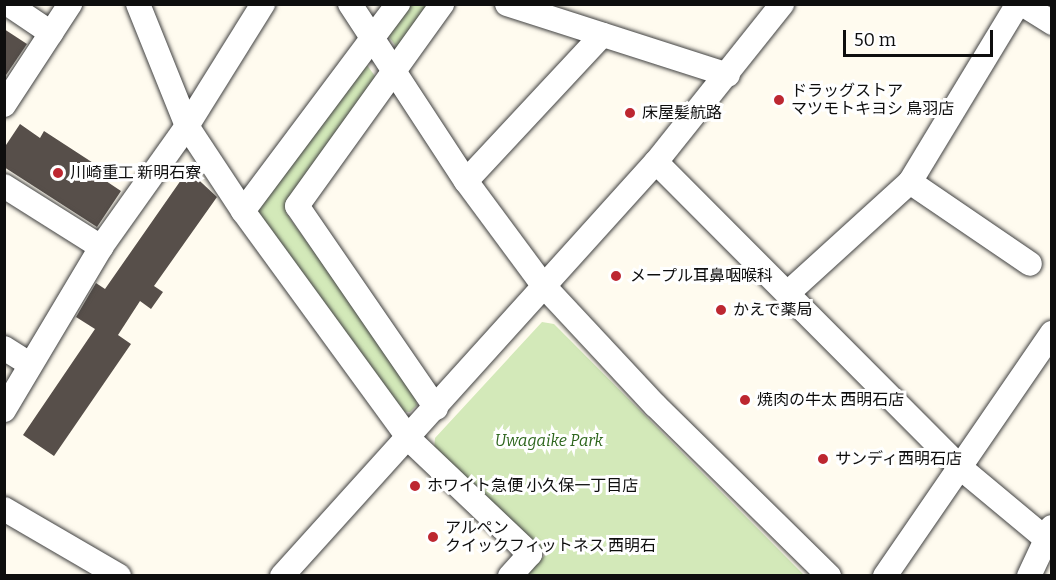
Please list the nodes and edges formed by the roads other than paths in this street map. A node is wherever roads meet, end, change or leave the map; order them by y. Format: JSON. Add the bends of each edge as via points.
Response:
{"nodes":[{"id":1,"x":8,"y":4,"type":"edge"},
{"id":2,"x":70,"y":4,"type":"edge"},
{"id":3,"x":138,"y":4,"type":"edge"},
{"id":4,"x":263,"y":4,"type":"edge"},
{"id":5,"x":350,"y":4,"type":"edge"},
{"id":6,"x":398,"y":4,"type":"edge"},
{"id":7,"x":442,"y":4,"type":"edge"},
{"id":8,"x":507,"y":4,"type":"edge"},
{"id":9,"x":782,"y":4,"type":"edge"},
{"id":10,"x":1020,"y":4,"type":"edge"},
{"id":11,"x":1052,"y":23,"type":"edge"},
{"id":12,"x":51,"y":33,"type":"junction"},
{"id":13,"x":602,"y":35,"type":"junction"},
{"id":14,"x":371,"y":40,"type":"junction"},
{"id":15,"x":393,"y":74,"type":"junction"},
{"id":16,"x":728,"y":75,"type":"junction"},
{"id":17,"x":4,"y":105,"type":"edge"},
{"id":18,"x":187,"y":126,"type":"junction"},
{"id":19,"x":656,"y":162,"type":"junction"},
{"id":20,"x":466,"y":182,"type":"junction"},
{"id":21,"x":910,"y":182,"type":"junction"},
{"id":22,"x":4,"y":186,"type":"edge"},
{"id":23,"x":243,"y":211,"type":"junction"},
{"id":24,"x":101,"y":247,"type":"junction"},
{"id":25,"x":1030,"y":264,"type":"dead end"},
{"id":26,"x":543,"y":285,"type":"junction"},
{"id":27,"x":789,"y":292,"type":"junction"},
{"id":28,"x":1052,"y":333,"type":"edge"},
{"id":29,"x":4,"y":348,"type":"edge"},
{"id":30,"x":28,"y":363,"type":"junction"},
{"id":31,"x":436,"y":408,"type":"junction"},
{"id":32,"x":4,"y":410,"type":"edge"},
{"id":33,"x":409,"y":439,"type":"junction"},
{"id":34,"x":962,"y":469,"type":"junction"},
{"id":35,"x":4,"y":509,"type":"edge"},
{"id":36,"x":1049,"y":536,"type":"edge"},
{"id":37,"x":119,"y":576,"type":"edge"},
{"id":38,"x":282,"y":576,"type":"edge"},
{"id":39,"x":510,"y":576,"type":"edge"},
{"id":40,"x":829,"y":576,"type":"edge"},
{"id":41,"x":885,"y":576,"type":"edge"},
{"id":42,"x":1029,"y":576,"type":"edge"}],
"edges":[{"from":1,"to":12,"type":"street"},
{"from":2,"to":12,"type":"street"},
{"from":3,"to":18,"type":"street"},
{"from":4,"to":18,"type":"street"},
{"from":5,"to":14,"type":"street"},
{"from":6,"to":14,"type":"street"},
{"from":7,"to":15,"type":"street"},
{"from":8,"to":13,"type":"street"},
{"from":9,"to":16,"type":"street"},
{"from":10,"to":11,"type":"street"},
{"from":10,"to":21,"type":"street"},
{"from":12,"to":17,"type":"street"},
{"from":13,"to":16,"type":"street"},
{"from":13,"to":20,"type":"street"},
{"from":14,"to":15,"type":"street"},
{"from":14,"to":23,"type":"street"},
{"from":15,"to":20,"type":"street"},
{"from":15,"to":31,"type":"street","via":[[297,206]]},
{"from":16,"to":19,"type":"street"},
{"from":18,"to":23,"type":"street"},
{"from":18,"to":24,"type":"street"},
{"from":19,"to":26,"type":"street"},
{"from":19,"to":27,"type":"street"},
{"from":20,"to":26,"type":"street"},
{"from":21,"to":25,"type":"street"},
{"from":21,"to":27,"type":"street"},
{"from":22,"to":24,"type":"street"},
{"from":23,"to":33,"type":"street"},
{"from":24,"to":30,"type":"street"},
{"from":26,"to":31,"type":"street"},
{"from":26,"to":40,"type":"street","via":[[655,405]]},
{"from":27,"to":34,"type":"street"},
{"from":28,"to":34,"type":"street"},
{"from":29,"to":30,"type":"street"},
{"from":30,"to":32,"type":"street"},
{"from":31,"to":33,"type":"street"},
{"from":33,"to":38,"type":"street"},
{"from":33,"to":39,"type":"street","via":[[530,554]]},
{"from":34,"to":36,"type":"street"},
{"from":34,"to":41,"type":"street"},
{"from":35,"to":37,"type":"street"},
{"from":36,"to":42,"type":"street"}]}
